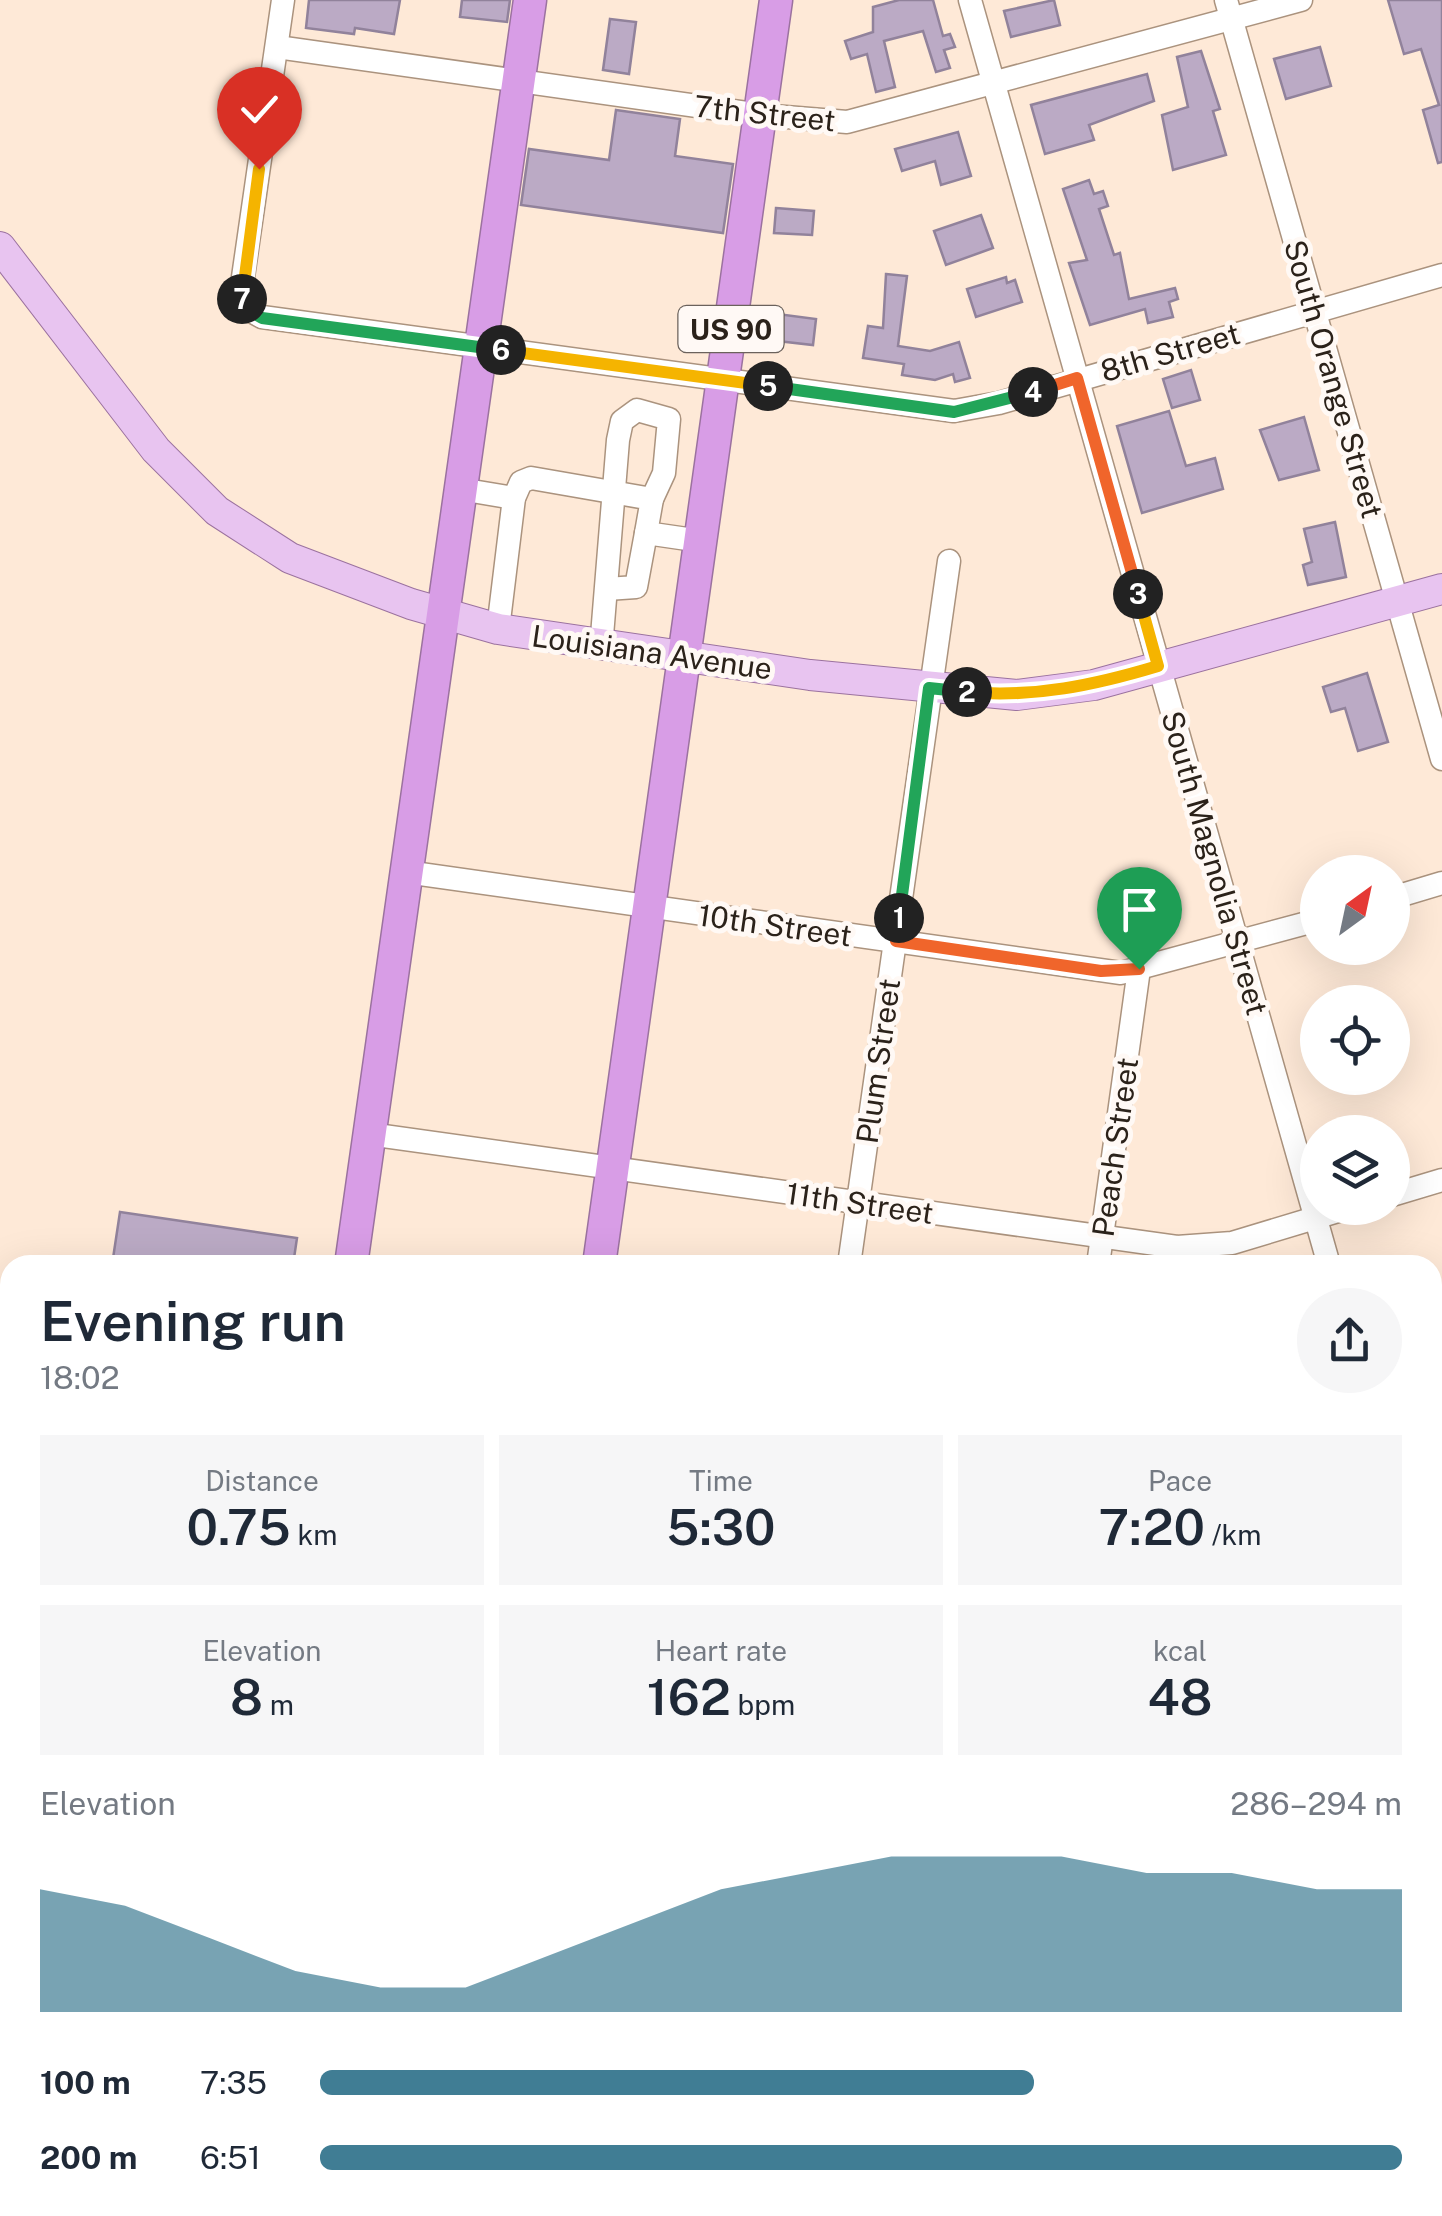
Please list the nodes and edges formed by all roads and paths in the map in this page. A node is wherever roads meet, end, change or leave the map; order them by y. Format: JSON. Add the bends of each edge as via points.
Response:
{"nodes":[{"id":1,"x":283,"y":0,"type":"edge"},
{"id":2,"x":530,"y":0,"type":"edge"},
{"id":3,"x":776,"y":0,"type":"edge"},
{"id":4,"x":970,"y":0,"type":"edge"},
{"id":5,"x":1301,"y":0,"type":"edge"},
{"id":6,"x":1229,"y":10,"type":"edge"},
{"id":7,"x":276,"y":47,"type":"junction"},
{"id":8,"x":518,"y":82,"type":"junction"},
{"id":9,"x":994,"y":84,"type":"junction"},
{"id":10,"x":761,"y":115,"type":"junction"},
{"id":11,"x":0,"y":246,"type":"edge"},
{"id":12,"x":1442,"y":275,"type":"edge"},
{"id":13,"x":1314,"y":311,"type":"junction"},
{"id":14,"x":480,"y":347,"type":"junction"},
{"id":15,"x":1077,"y":378,"type":"junction"},
{"id":16,"x":724,"y":380,"type":"junction"},
{"id":17,"x":460,"y":489,"type":"junction"},
{"id":18,"x":616,"y":494,"type":"junction"},
{"id":19,"x":514,"y":498,"type":"junction"},
{"id":20,"x":652,"y":499,"type":"junction"},
{"id":21,"x":646,"y":533,"type":"junction"},
{"id":22,"x":701,"y":541,"type":"junction"},
{"id":23,"x":949,"y":561,"type":"dead end"},
{"id":24,"x":1442,"y":588,"type":"edge"},
{"id":25,"x":607,"y":590,"type":"junction"},
{"id":26,"x":1396,"y":600,"type":"junction"},
{"id":27,"x":444,"y":614,"type":"junction"},
{"id":28,"x":498,"y":629,"type":"junction"},
{"id":29,"x":601,"y":648,"type":"junction"},
{"id":30,"x":685,"y":658,"type":"junction"},
{"id":31,"x":1158,"y":666,"type":"junction"},
{"id":32,"x":929,"y":688,"type":"junction"},
{"id":33,"x":1442,"y":759,"type":"edge"},
{"id":34,"x":406,"y":872,"type":"junction"},
{"id":35,"x":1442,"y":883,"type":"edge"},
{"id":36,"x":1410,"y":893,"type":"edge"},
{"id":37,"x":650,"y":908,"type":"junction"},
{"id":38,"x":1300,"y":925,"type":"edge"},
{"id":39,"x":896,"y":941,"type":"junction"},
{"id":40,"x":1238,"y":943,"type":"junction"},
{"id":41,"x":1139,"y":969,"type":"junction"},
{"id":42,"x":369,"y":1134,"type":"junction"},
{"id":43,"x":1300,"y":1161,"type":"edge"},
{"id":44,"x":612,"y":1169,"type":"junction"},
{"id":45,"x":1442,"y":1180,"type":"edge"},
{"id":46,"x":1410,"y":1189,"type":"edge"},
{"id":47,"x":858,"y":1203,"type":"junction"},
{"id":48,"x":1300,"y":1222,"type":"edge"},
{"id":49,"x":1318,"y":1225,"type":"edge"},
{"id":50,"x":1102,"y":1238,"type":"junction"},
{"id":51,"x":352,"y":1255,"type":"edge"},
{"id":52,"x":600,"y":1255,"type":"edge"},
{"id":53,"x":850,"y":1255,"type":"edge"},
{"id":54,"x":1099,"y":1255,"type":"edge"},
{"id":55,"x":1326,"y":1255,"type":"edge"}],
"edges":[{"from":1,"to":7,"type":"street"},
{"from":2,"to":8,"type":"highway"},
{"from":3,"to":10,"type":"highway","number":"US 90"},
{"from":4,"to":9,"type":"street","name":"South Magnolia Street"},
{"from":5,"to":6,"type":"street","name":"7th Street"},
{"from":6,"to":9,"type":"street","name":"7th Street"},
{"from":6,"to":13,"type":"street","name":"South Orange Street"},
{"from":7,"to":8,"type":"street","name":"7th Street"},
{"from":7,"to":14,"type":"street","name":"8th Street","via":[[241,290],[244,307],[262,318]]},
{"from":8,"to":10,"type":"street","name":"7th Street"},
{"from":8,"to":14,"type":"highway"},
{"from":9,"to":10,"type":"street","name":"7th Street","via":[[860,121]]},
{"from":9,"to":15,"type":"street","name":"South Magnolia Street"},
{"from":10,"to":16,"type":"highway","number":"US 90"},
{"from":11,"to":27,"type":"main road","name":"Louisiana Avenue","via":[[156,450],[217,511],[290,558]]},
{"from":12,"to":13,"type":"street","name":"8th Street"},
{"from":13,"to":15,"type":"street","name":"8th Street"},
{"from":13,"to":26,"type":"street","name":"South Orange Street"},
{"from":14,"to":16,"type":"street","name":"8th Street"},
{"from":14,"to":17,"type":"highway"},
{"from":15,"to":16,"type":"street","name":"8th Street","via":[[954,412]]},
{"from":15,"to":31,"type":"street","name":"South Magnolia Street"},
{"from":16,"to":22,"type":"highway","number":"US 90"},
{"from":17,"to":19,"type":"street"},
{"from":17,"to":27,"type":"highway"},
{"from":18,"to":19,"type":"street","via":[[531,478],[521,482]]},
{"from":18,"to":20,"type":"street"},
{"from":18,"to":20,"type":"street","via":[[622,421],[637,410],[670,418],[664,472]]},
{"from":18,"to":25,"type":"street"},
{"from":19,"to":28,"type":"street"},
{"from":20,"to":21,"type":"street"},
{"from":21,"to":22,"type":"street"},
{"from":21,"to":25,"type":"street","via":[[636,587]]},
{"from":22,"to":30,"type":"highway","number":"US 90"},
{"from":23,"to":32,"type":"street","name":"Plum Street"},
{"from":24,"to":26,"type":"main road","name":"Louisiana Avenue"},
{"from":25,"to":29,"type":"street"},
{"from":26,"to":31,"type":"main road","name":"Louisiana Avenue"},
{"from":26,"to":33,"type":"street","name":"South Orange Street"},
{"from":27,"to":28,"type":"main road","name":"Louisiana Avenue"},
{"from":27,"to":34,"type":"highway"},
{"from":28,"to":29,"type":"main road","name":"Louisiana Avenue"},
{"from":29,"to":30,"type":"main road","name":"Louisiana Avenue"},
{"from":30,"to":32,"type":"main road","name":"Louisiana Avenue"},
{"from":30,"to":37,"type":"highway","number":"US 90"},
{"from":31,"to":32,"type":"main road","name":"Louisiana Avenue","via":[[1051,691]]},
{"from":31,"to":40,"type":"street","name":"South Magnolia Street"},
{"from":32,"to":39,"type":"street","name":"Plum Street"},
{"from":34,"to":37,"type":"street","name":"10th Street"},
{"from":34,"to":42,"type":"highway"},
{"from":35,"to":36,"type":"street"},
{"from":37,"to":39,"type":"street","name":"10th Street"},
{"from":37,"to":44,"type":"highway","number":"US 90"},
{"from":38,"to":40,"type":"street","name":"10th Street"},
{"from":39,"to":41,"type":"street","name":"10th Street","via":[[1101,971]]},
{"from":39,"to":47,"type":"street","name":"Plum Street"},
{"from":40,"to":41,"type":"street","name":"10th Street"},
{"from":40,"to":43,"type":"street","name":"South Magnolia Street"},
{"from":41,"to":50,"type":"street","name":"Peach Street"},
{"from":42,"to":44,"type":"street","name":"11th Street"},
{"from":42,"to":51,"type":"highway"},
{"from":44,"to":47,"type":"street","name":"11th Street"},
{"from":44,"to":52,"type":"highway","number":"US 90"},
{"from":45,"to":46,"type":"street"},
{"from":47,"to":50,"type":"street","name":"11th Street"},
{"from":47,"to":53,"type":"street","name":"Plum Street"},
{"from":48,"to":50,"type":"street","name":"11th Street","via":[[1209,1248]]},
{"from":49,"to":55,"type":"street","name":"South Magnolia Street"},
{"from":50,"to":54,"type":"street","name":"Peach Street"}]}
